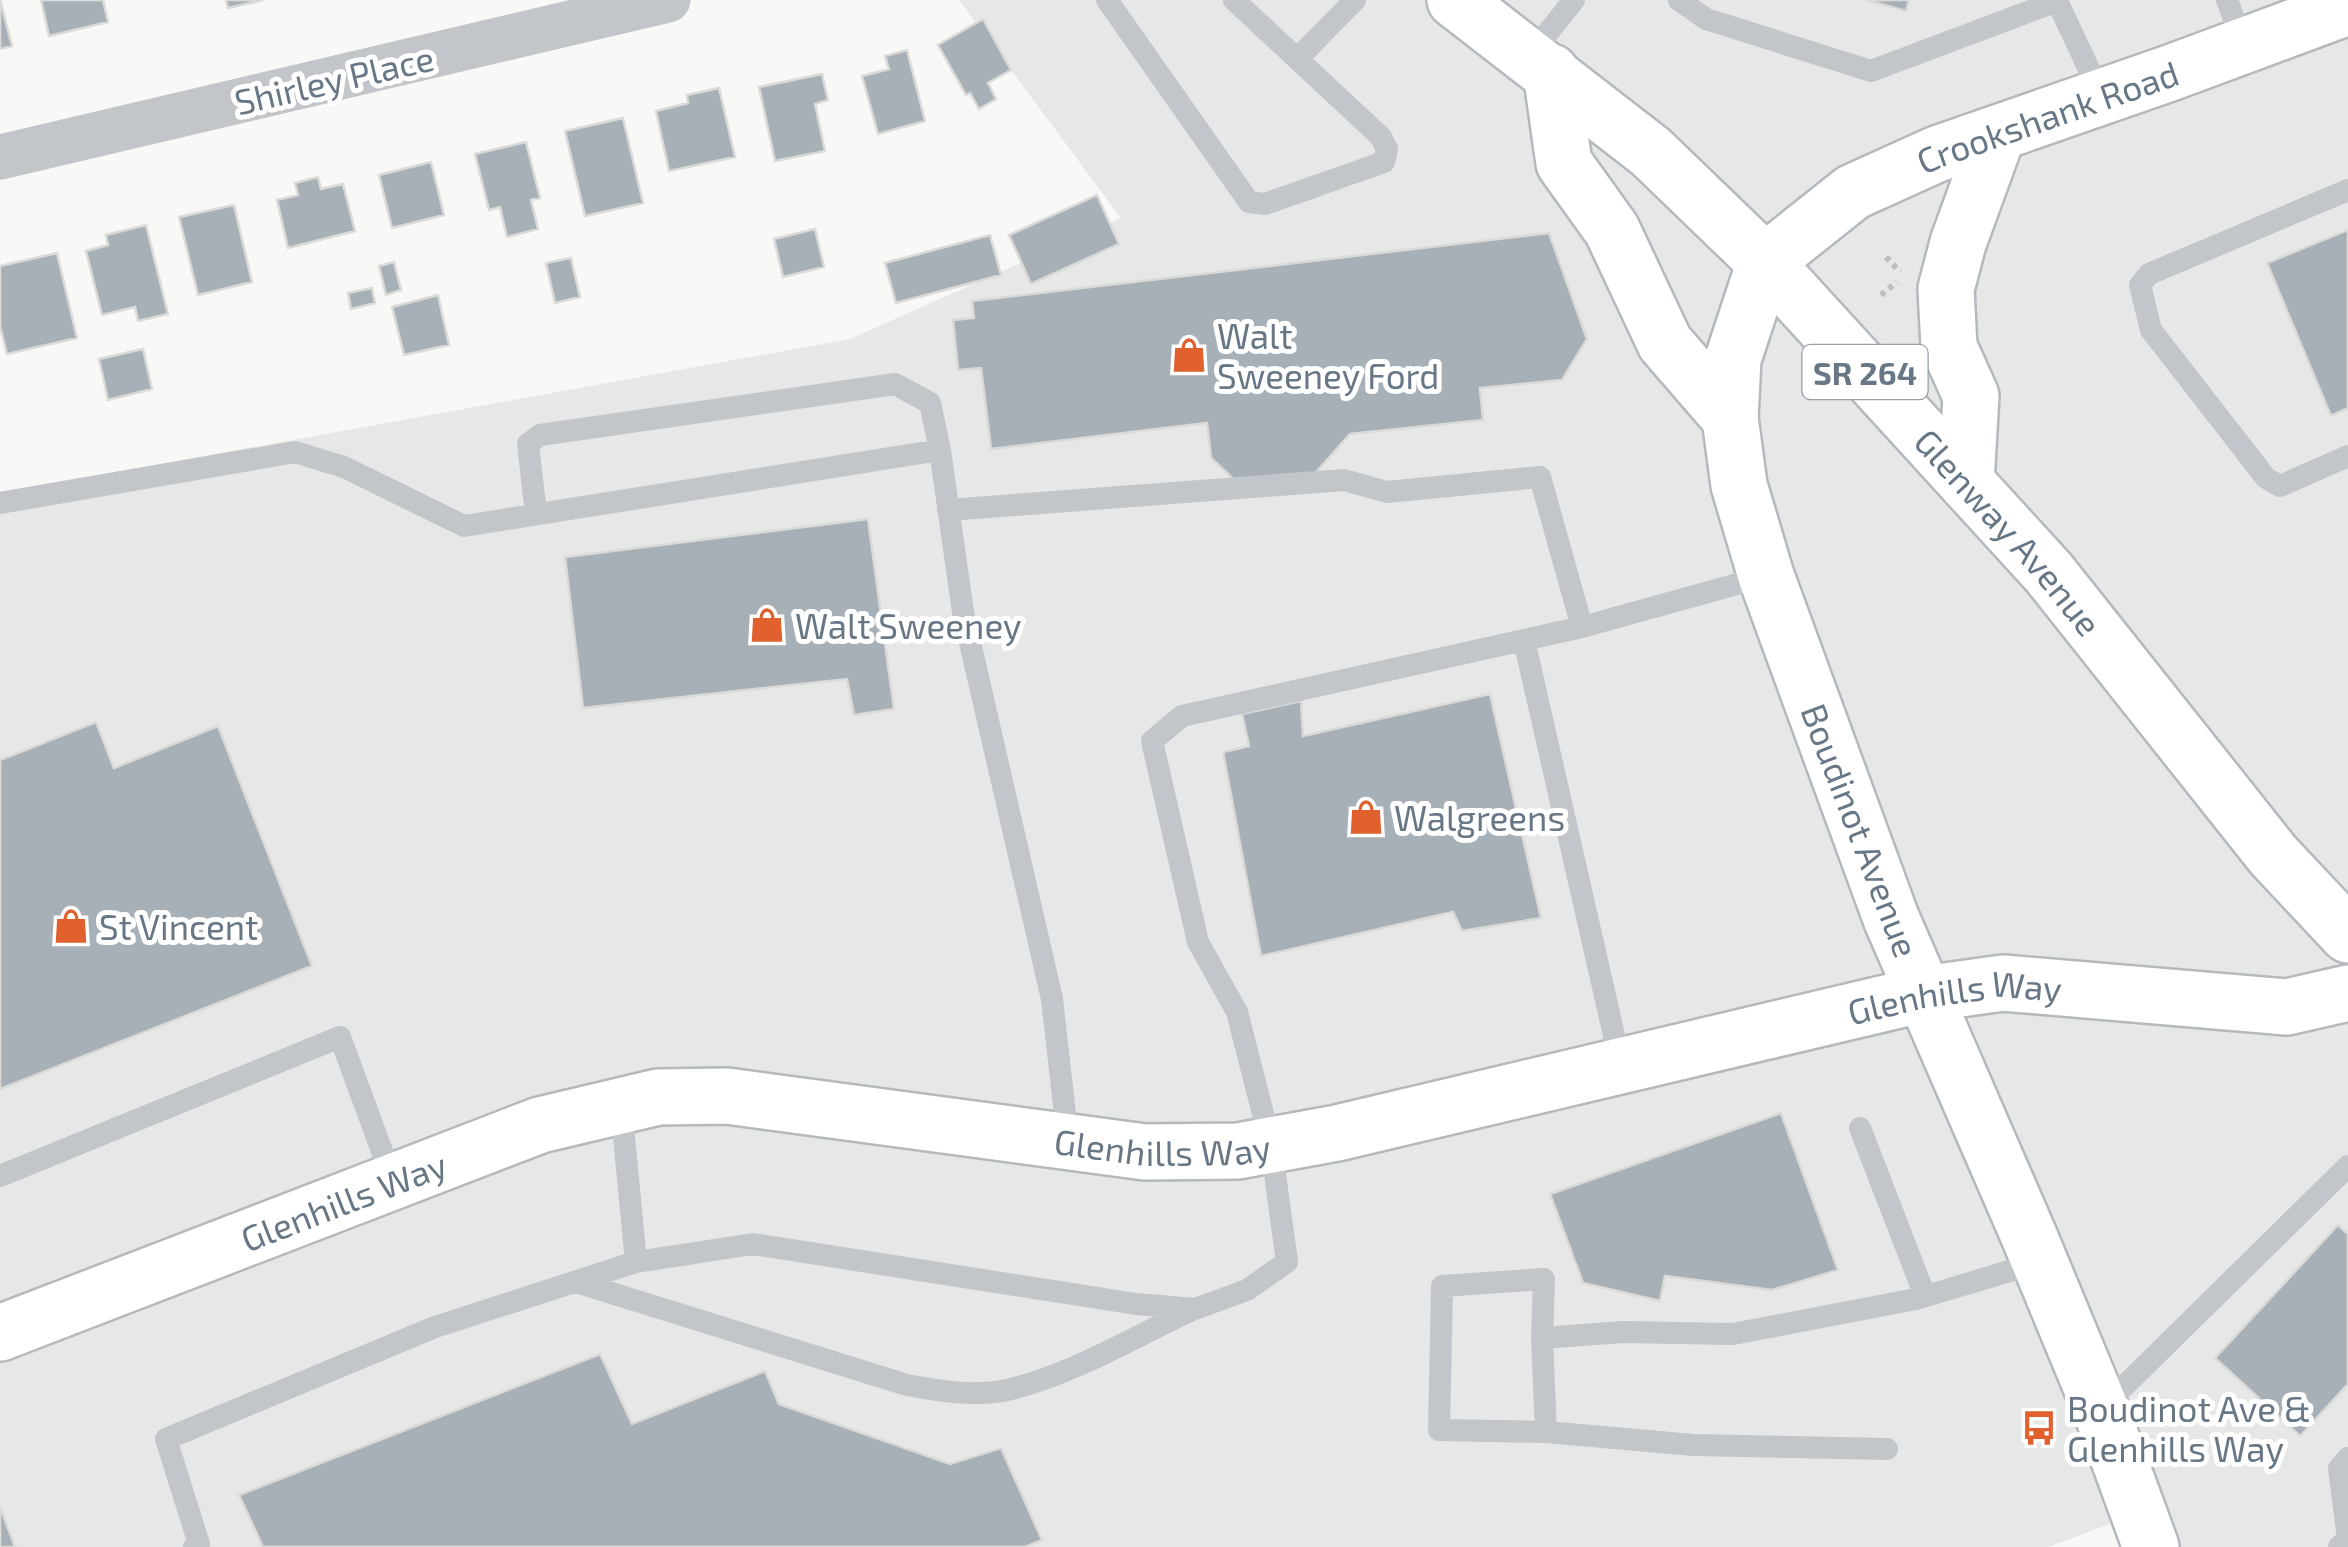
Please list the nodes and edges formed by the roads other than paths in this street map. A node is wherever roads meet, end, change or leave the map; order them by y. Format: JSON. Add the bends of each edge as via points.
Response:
{"nodes":[{"id":1,"x":668,"y":0,"type":"edge"},
{"id":2,"x":1107,"y":0,"type":"edge"},
{"id":3,"x":1234,"y":0,"type":"edge"},
{"id":4,"x":1354,"y":0,"type":"edge"},
{"id":5,"x":1455,"y":0,"type":"edge"},
{"id":6,"x":1574,"y":0,"type":"edge"},
{"id":7,"x":1679,"y":0,"type":"edge"},
{"id":8,"x":2057,"y":0,"type":"edge"},
{"id":9,"x":2348,"y":6,"type":"edge"},
{"id":10,"x":2235,"y":23,"type":"edge"},
{"id":11,"x":1297,"y":59,"type":"junction"},
{"id":12,"x":1540,"y":64,"type":"junction"},
{"id":13,"x":2102,"y":96,"type":"junction"},
{"id":14,"x":1998,"y":132,"type":"junction"},
{"id":15,"x":0,"y":157,"type":"edge"},
{"id":16,"x":2348,"y":190,"type":"edge"},
{"id":17,"x":1765,"y":262,"type":"junction"},
{"id":18,"x":1730,"y":418,"type":"junction"},
{"id":19,"x":940,"y":450,"type":"junction"},
{"id":20,"x":2348,"y":456,"type":"edge"},
{"id":21,"x":1966,"y":482,"type":"junction"},
{"id":22,"x":0,"y":503,"type":"edge"},
{"id":23,"x":948,"y":510,"type":"junction"},
{"id":24,"x":536,"y":514,"type":"junction"},
{"id":25,"x":1766,"y":576,"type":"junction"},
{"id":26,"x":1582,"y":627,"type":"junction"},
{"id":27,"x":1524,"y":640,"type":"junction"},
{"id":28,"x":2348,"y":935,"type":"edge"},
{"id":29,"x":2348,"y":992,"type":"edge"},
{"id":30,"x":1924,"y":994,"type":"junction"},
{"id":31,"x":1621,"y":1066,"type":"junction"},
{"id":32,"x":620,"y":1106,"type":"junction"},
{"id":33,"x":1860,"y":1128,"type":"dead end"},
{"id":34,"x":1068,"y":1140,"type":"junction"},
{"id":35,"x":1271,"y":1145,"type":"junction"},
{"id":36,"x":2348,"y":1166,"type":"edge"},
{"id":37,"x":0,"y":1176,"type":"edge"},
{"id":38,"x":393,"y":1182,"type":"junction"},
{"id":39,"x":636,"y":1262,"type":"junction"},
{"id":40,"x":2040,"y":1262,"type":"junction"},
{"id":41,"x":576,"y":1282,"type":"junction"},
{"id":42,"x":1925,"y":1296,"type":"junction"},
{"id":43,"x":1195,"y":1309,"type":"junction"},
{"id":44,"x":0,"y":1333,"type":"edge"},
{"id":45,"x":1542,"y":1338,"type":"junction"},
{"id":46,"x":2101,"y":1410,"type":"junction"},
{"id":47,"x":1546,"y":1432,"type":"junction"},
{"id":48,"x":1887,"y":1449,"type":"dead end"},
{"id":49,"x":2348,"y":1458,"type":"edge"},
{"id":50,"x":2348,"y":1539,"type":"edge"},
{"id":51,"x":194,"y":1547,"type":"edge"},
{"id":52,"x":2151,"y":1547,"type":"edge"},
{"id":53,"x":2339,"y":1547,"type":"edge"}],
"edges":[{"from":1,"to":15,"type":"street","name":"Shirley Place"},
{"from":2,"to":11,"type":"lane","via":[[1249,202],[1265,204],[1384,162],[1388,149],[1381,136]]},
{"from":3,"to":11,"type":"lane"},
{"from":4,"to":11,"type":"lane"},
{"from":5,"to":12,"type":"street","name":"Glenway Avenue","number":"SR 264"},
{"from":6,"to":12,"type":"lane"},
{"from":7,"to":8,"type":"lane","via":[[1706,19],[1871,72]]},
{"from":8,"to":13,"type":"lane"},
{"from":9,"to":10,"type":"street","name":"Crookshank Road"},
{"from":10,"to":13,"type":"street","name":"Crookshank Road"},
{"from":12,"to":17,"type":"street","name":"Glenway Avenue","number":"SR 264","via":[[1651,152]]},
{"from":12,"to":18,"type":"street","via":[[1564,163],[1612,230],[1665,343]]},
{"from":13,"to":14,"type":"street","name":"Crookshank Road"},
{"from":14,"to":17,"type":"street","name":"Crookshank Road","via":[[1853,192]]},
{"from":14,"to":21,"type":"street","via":[[1946,289],[1949,347],[1971,396]]},
{"from":16,"to":20,"type":"lane","via":[[2149,274],[2140,285],[2150,330],[2266,478],[2280,486]]},
{"from":17,"to":18,"type":"street","name":"Boudinot Avenue","via":[[1732,359]]},
{"from":17,"to":21,"type":"street","name":"Glenway Avenue","number":"SR 264"},
{"from":18,"to":25,"type":"street","name":"Boudinot Avenue","via":[[1738,485]]},
{"from":19,"to":23,"type":"lane"},
{"from":19,"to":24,"type":"lane"},
{"from":19,"to":24,"type":"lane","via":[[930,403],[895,384],[540,436],[528,444]]},
{"from":21,"to":28,"type":"street","name":"Glenway Avenue","number":"SR 264","via":[[2049,573],[2273,855]]},
{"from":22,"to":24,"type":"lane","via":[[295,452],[344,467],[464,526]]},
{"from":23,"to":26,"type":"lane","via":[[1344,480],[1386,492],[1540,477]]},
{"from":23,"to":34,"type":"lane","via":[[962,612],[1052,1000]]},
{"from":25,"to":26,"type":"lane"},
{"from":25,"to":30,"type":"street","name":"Boudinot Avenue"},
{"from":26,"to":27,"type":"lane"},
{"from":27,"to":31,"type":"lane"},
{"from":27,"to":35,"type":"lane","via":[[1182,716],[1152,741],[1198,942],[1237,1012]]},
{"from":29,"to":30,"type":"street","name":"Glenhills Way","via":[[2287,1007],[2003,983]]},
{"from":30,"to":31,"type":"street","name":"Glenhills Way"},
{"from":30,"to":40,"type":"street","name":"Boudinot Avenue"},
{"from":31,"to":35,"type":"street","name":"Glenhills Way"},
{"from":32,"to":34,"type":"street","name":"Glenhills Way","via":[[658,1097],[727,1096]]},
{"from":32,"to":38,"type":"street","name":"Glenhills Way","via":[[540,1125]]},
{"from":32,"to":39,"type":"lane"},
{"from":33,"to":42,"type":"lane"},
{"from":34,"to":35,"type":"street","name":"Glenhills Way","via":[[1145,1152]]},
{"from":35,"to":43,"type":"lane","via":[[1288,1262],[1247,1290]]},
{"from":36,"to":46,"type":"lane"},
{"from":37,"to":38,"type":"lane","via":[[340,1037]]},
{"from":38,"to":44,"type":"street","name":"Glenhills Way"},
{"from":39,"to":41,"type":"lane"},
{"from":39,"to":43,"type":"lane","via":[[753,1244]]},
{"from":40,"to":42,"type":"lane"},
{"from":40,"to":46,"type":"street","name":"Boudinot Avenue"},
{"from":41,"to":43,"type":"lane","via":[[907,1386],[958,1394],[1006,1390],[1057,1372]]},
{"from":41,"to":51,"type":"lane","via":[[435,1326],[166,1439],[199,1544]]},
{"from":42,"to":45,"type":"lane","via":[[1733,1334]]},
{"from":45,"to":47,"type":"lane"},
{"from":45,"to":47,"type":"lane","via":[[1544,1278],[1442,1286],[1439,1430]]},
{"from":46,"to":52,"type":"street","name":"Boudinot Avenue"},
{"from":47,"to":48,"type":"lane","via":[[1692,1445]]},
{"from":49,"to":50,"type":"lane","via":[[2339,1468]]},
{"from":50,"to":53,"type":"lane"}]}
